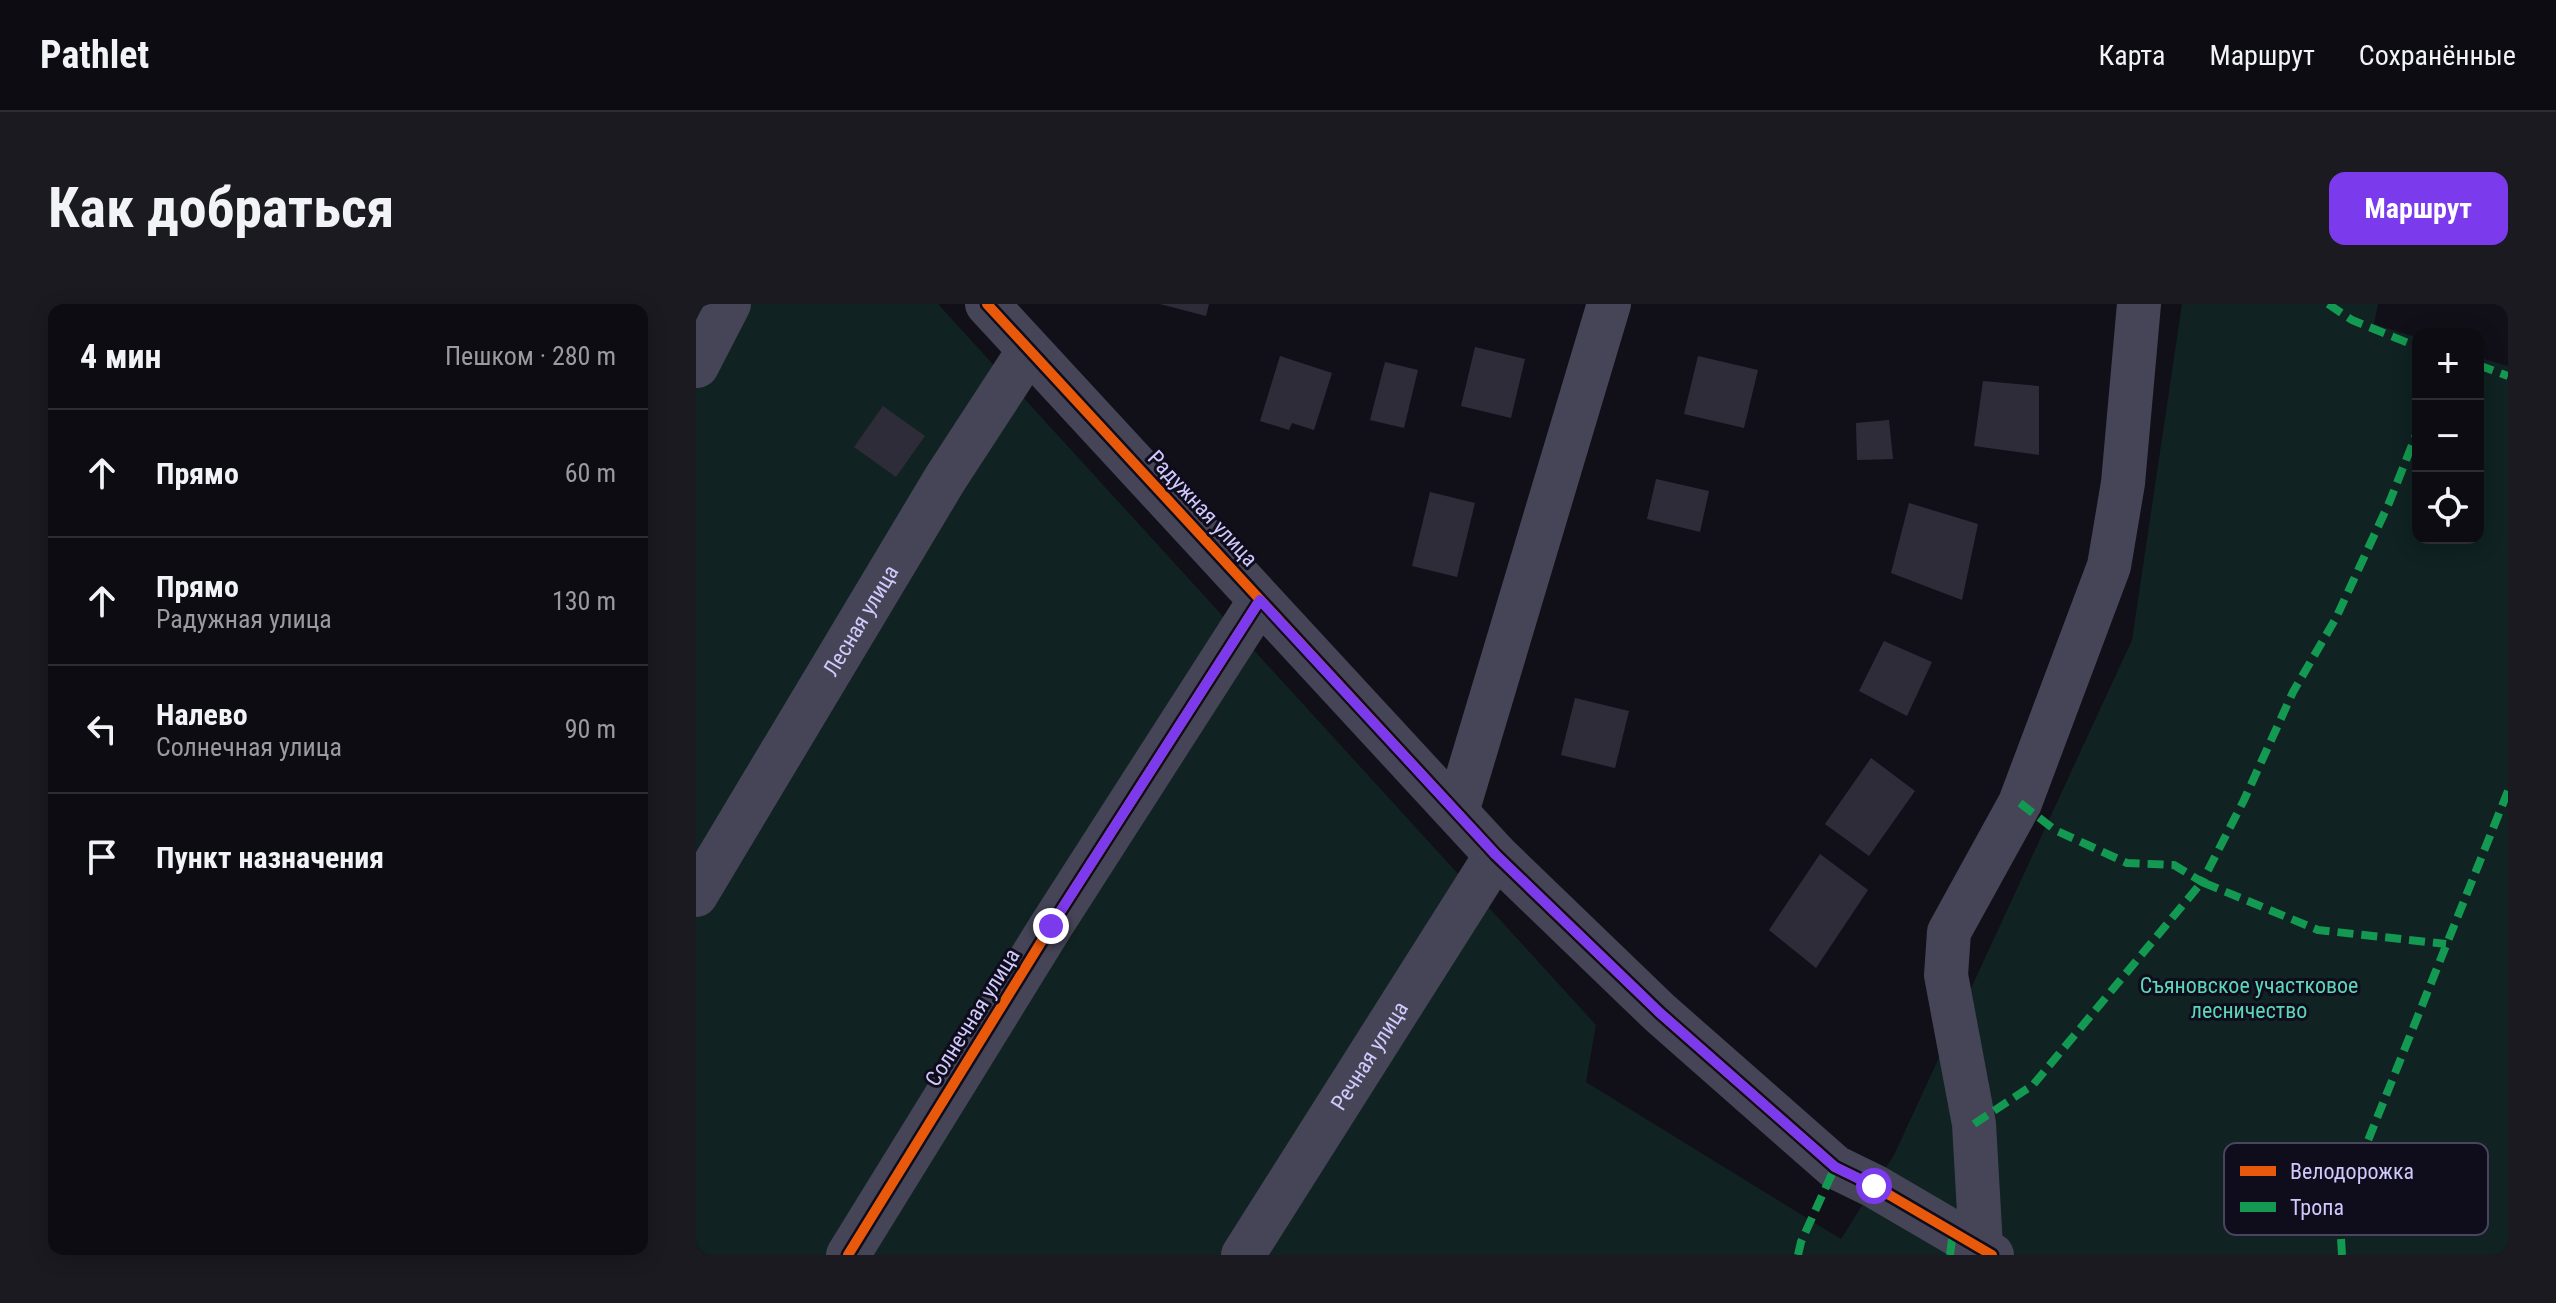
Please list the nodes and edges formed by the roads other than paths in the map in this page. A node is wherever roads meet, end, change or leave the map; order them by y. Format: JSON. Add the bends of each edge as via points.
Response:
{"nodes":[{"id":1,"x":729,"y":304,"type":"edge"},
{"id":2,"x":987,"y":304,"type":"edge"},
{"id":3,"x":1609,"y":304,"type":"edge"},
{"id":4,"x":2139,"y":304,"type":"edge"},
{"id":5,"x":1029,"y":350,"type":"junction"},
{"id":6,"x":697,"y":366,"type":"edge"},
{"id":7,"x":1260,"y":600,"type":"junction"},
{"id":8,"x":1457,"y":812,"type":"junction"},
{"id":9,"x":1496,"y":855,"type":"junction"},
{"id":10,"x":696,"y":895,"type":"edge"},
{"id":11,"x":1986,"y":1251,"type":"edge"},
{"id":12,"x":848,"y":1255,"type":"edge"},
{"id":13,"x":1243,"y":1255,"type":"edge"}],
"edges":[{"from":1,"to":6,"type":"street"},
{"from":2,"to":5,"type":"street","name":"Радужная улица"},
{"from":3,"to":8,"type":"street"},
{"from":4,"to":11,"type":"street","via":[[2123,483],[2109,566],[2020,803],[1949,932],[1946,975],[1974,1124]]},
{"from":5,"to":7,"type":"street","name":"Радужная улица"},
{"from":5,"to":10,"type":"street","name":"Лесная улица","via":[[945,479]]},
{"from":7,"to":8,"type":"street","name":"Радужная улица"},
{"from":7,"to":12,"type":"street","name":"Солнечная улица"},
{"from":8,"to":9,"type":"street","name":"Радужная улица"},
{"from":9,"to":11,"type":"street","name":"Радужная улица","via":[[1660,1013],[1835,1167]]},
{"from":9,"to":13,"type":"street","name":"Речная улица"}]}
